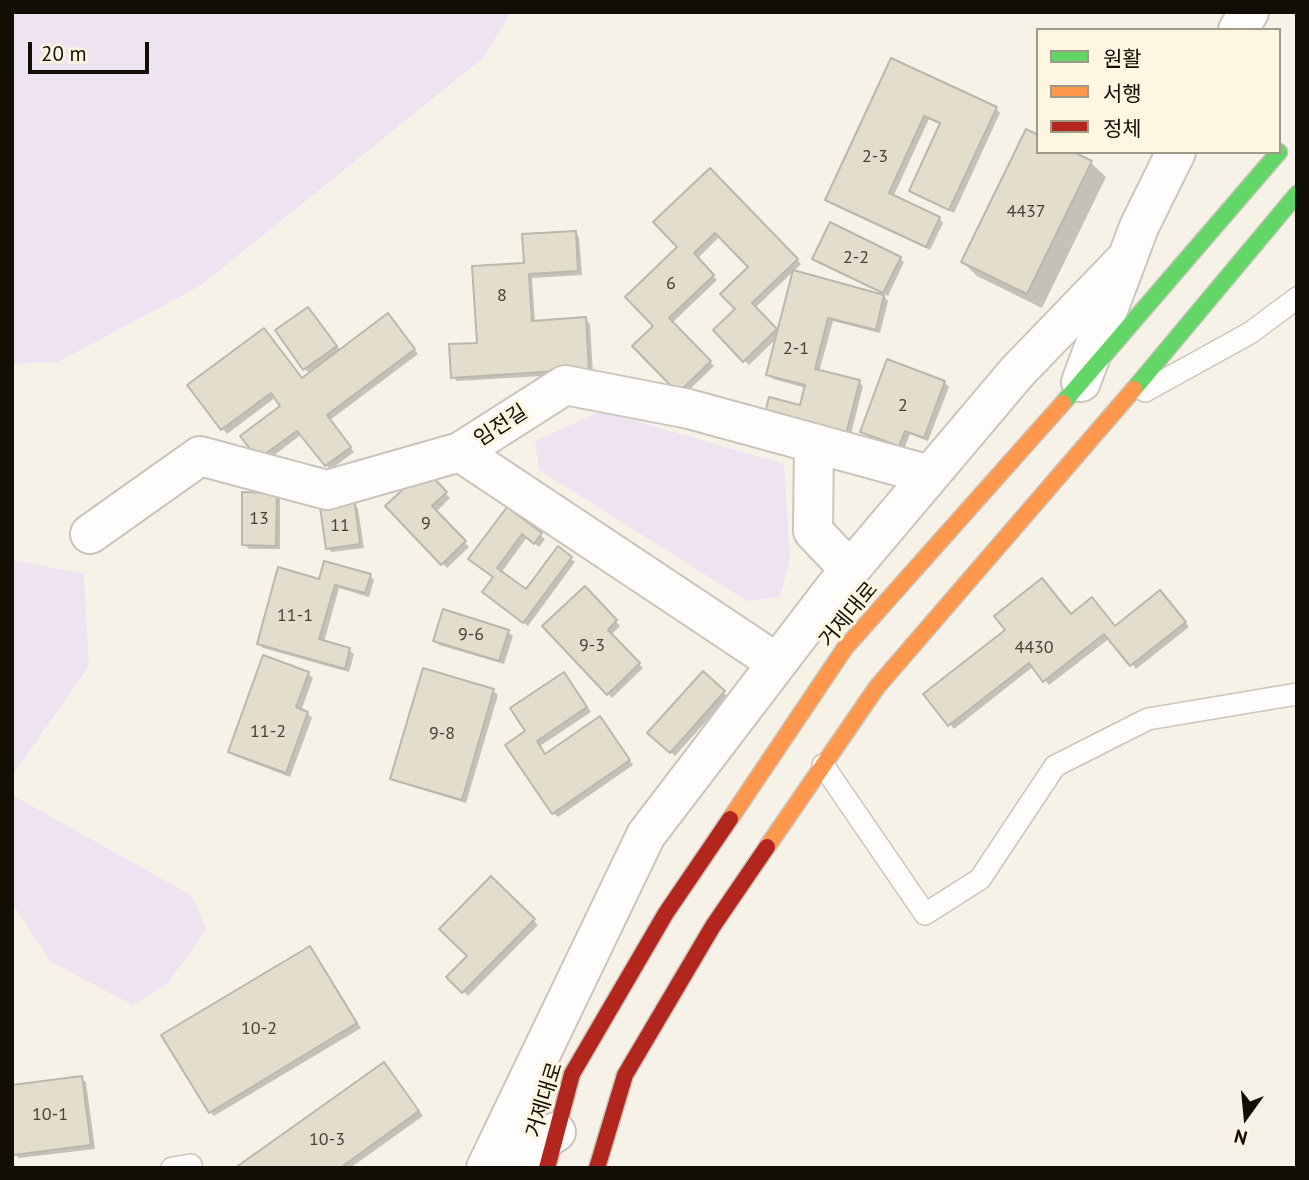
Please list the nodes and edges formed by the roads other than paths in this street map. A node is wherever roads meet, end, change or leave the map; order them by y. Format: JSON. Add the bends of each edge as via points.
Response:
{"nodes":[{"id":1,"x":1249,"y":12,"type":"edge"},
{"id":2,"x":1239,"y":28,"type":"edge"},
{"id":3,"x":1175,"y":154,"type":"edge"},
{"id":4,"x":1277,"y":154,"type":"edge"},
{"id":5,"x":1297,"y":194,"type":"edge"},
{"id":6,"x":1128,"y":257,"type":"junction"},
{"id":7,"x":1297,"y":298,"type":"edge"},
{"id":8,"x":1080,"y":384,"type":"junction"},
{"id":9,"x":1121,"y":404,"type":"junction"},
{"id":10,"x":814,"y":443,"type":"junction"},
{"id":11,"x":460,"y":452,"type":"junction"},
{"id":12,"x":930,"y":475,"type":"junction"},
{"id":13,"x":90,"y":534,"type":"dead end"},
{"id":14,"x":850,"y":570,"type":"junction"},
{"id":15,"x":777,"y":663,"type":"junction"},
{"id":16,"x":1297,"y":694,"type":"edge"},
{"id":17,"x":823,"y":765,"type":"junction"},
{"id":18,"x":556,"y":1132,"type":"junction"},
{"id":19,"x":486,"y":1168,"type":"edge"},
{"id":20,"x":500,"y":1168,"type":"edge"},
{"id":21,"x":547,"y":1168,"type":"edge"},
{"id":22,"x":597,"y":1168,"type":"edge"}],
"edges":[{"from":1,"to":2,"type":"street"},
{"from":3,"to":6,"type":"street"},
{"from":4,"to":8,"type":"main road","name":"거제대로"},
{"from":5,"to":9,"type":"main road"},
{"from":6,"to":8,"type":"street"},
{"from":6,"to":12,"type":"street","via":[[1017,372]]},
{"from":7,"to":9,"type":"lane","via":[[1250,333]]},
{"from":8,"to":18,"type":"main road","name":"거제대로","via":[[845,649],[666,913],[572,1074]]},
{"from":9,"to":17,"type":"main road","via":[[877,687]]},
{"from":10,"to":11,"type":"street","name":"임전길","via":[[689,409],[565,385]]},
{"from":10,"to":12,"type":"street","name":"임전길"},
{"from":10,"to":14,"type":"street","via":[[813,531]]},
{"from":11,"to":13,"type":"street","name":"임전길","via":[[327,490],[200,456]]},
{"from":11,"to":15,"type":"street"},
{"from":12,"to":14,"type":"street"},
{"from":14,"to":15,"type":"street"},
{"from":15,"to":19,"type":"street","via":[[646,835]]},
{"from":16,"to":17,"type":"lane","via":[[1148,719],[1055,766],[980,879],[925,914]]},
{"from":17,"to":22,"type":"main road","via":[[713,926],[625,1075]]},
{"from":18,"to":20,"type":"street"},
{"from":18,"to":21,"type":"main road","name":"거제대로"}]}
